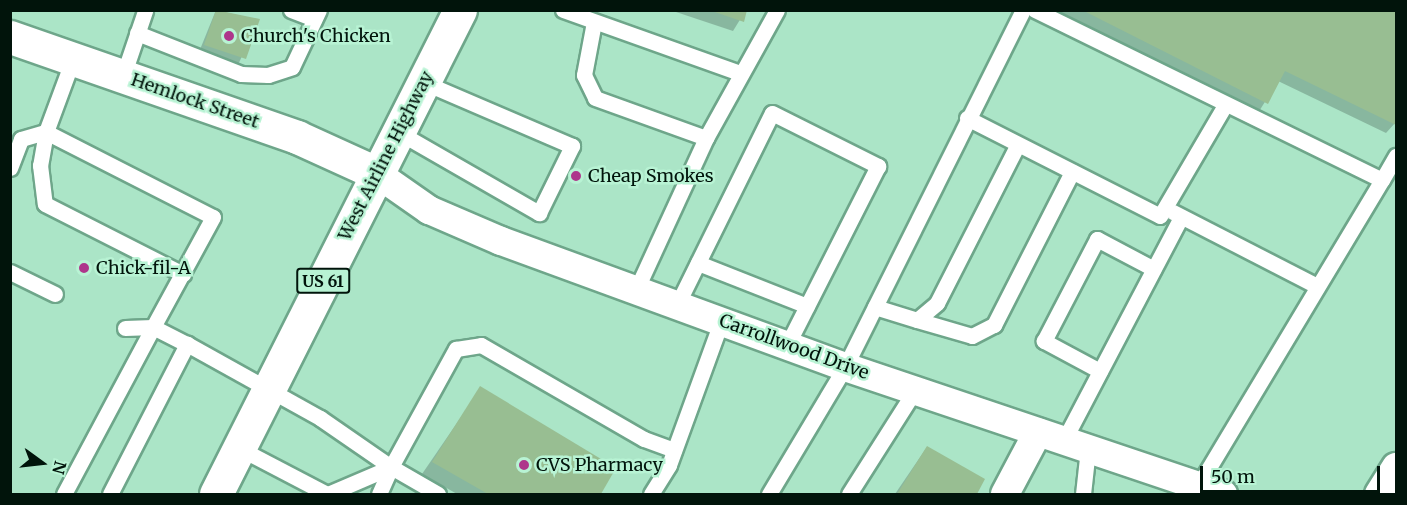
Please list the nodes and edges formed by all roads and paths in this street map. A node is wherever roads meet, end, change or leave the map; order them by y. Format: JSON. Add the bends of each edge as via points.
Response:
{"nodes":[{"id":1,"x":291,"y":10,"type":"edge"},
{"id":2,"x":460,"y":10,"type":"edge"},
{"id":3,"x":563,"y":10,"type":"edge"},
{"id":4,"x":777,"y":10,"type":"edge"},
{"id":5,"x":1023,"y":10,"type":"edge"},
{"id":6,"x":1035,"y":10,"type":"edge"},
{"id":7,"x":144,"y":11,"type":"edge"},
{"id":8,"x":316,"y":15,"type":"edge"},
{"id":9,"x":594,"y":21,"type":"junction"},
{"id":10,"x":137,"y":33,"type":"junction"},
{"id":11,"x":10,"y":37,"type":"edge"},
{"id":12,"x":73,"y":59,"type":"junction"},
{"id":13,"x":740,"y":73,"type":"junction"},
{"id":14,"x":123,"y":76,"type":"junction"},
{"id":15,"x":423,"y":82,"type":"junction"},
{"id":16,"x":1224,"y":107,"type":"junction"},
{"id":17,"x":967,"y":118,"type":"junction"},
{"id":18,"x":46,"y":132,"type":"junction"},
{"id":19,"x":398,"y":132,"type":"junction"},
{"id":20,"x":706,"y":138,"type":"junction"},
{"id":21,"x":1018,"y":144,"type":"junction"},
{"id":22,"x":1396,"y":156,"type":"edge"},
{"id":23,"x":10,"y":168,"type":"edge"},
{"id":24,"x":1072,"y":171,"type":"junction"},
{"id":25,"x":376,"y":173,"type":"junction"},
{"id":26,"x":1382,"y":180,"type":"junction"},
{"id":27,"x":1164,"y":208,"type":"junction"},
{"id":28,"x":1181,"y":217,"type":"junction"},
{"id":29,"x":698,"y":263,"type":"junction"},
{"id":30,"x":1154,"y":269,"type":"junction"},
{"id":31,"x":10,"y":272,"type":"edge"},
{"id":32,"x":183,"y":274,"type":"junction"},
{"id":33,"x":1317,"y":286,"type":"junction"},
{"id":34,"x":637,"y":288,"type":"junction"},
{"id":35,"x":55,"y":294,"type":"dead end"},
{"id":36,"x":677,"y":305,"type":"junction"},
{"id":37,"x":807,"y":306,"type":"junction"},
{"id":38,"x":875,"y":307,"type":"junction"},
{"id":39,"x":917,"y":320,"type":"junction"},
{"id":40,"x":722,"y":322,"type":"junction"},
{"id":41,"x":153,"y":327,"type":"junction"},
{"id":42,"x":125,"y":328,"type":"dead end"},
{"id":43,"x":187,"y":344,"type":"junction"},
{"id":44,"x":787,"y":345,"type":"junction"},
{"id":45,"x":845,"y":367,"type":"junction"},
{"id":46,"x":1100,"y":370,"type":"junction"},
{"id":47,"x":269,"y":388,"type":"junction"},
{"id":48,"x":915,"y":390,"type":"junction"},
{"id":49,"x":1063,"y":440,"type":"junction"},
{"id":50,"x":239,"y":448,"type":"junction"},
{"id":51,"x":674,"y":450,"type":"junction"},
{"id":52,"x":391,"y":467,"type":"junction"},
{"id":53,"x":1396,"y":467,"type":"edge"},
{"id":54,"x":1211,"y":490,"type":"edge"},
{"id":55,"x":63,"y":495,"type":"edge"},
{"id":56,"x":110,"y":495,"type":"edge"},
{"id":57,"x":216,"y":495,"type":"edge"},
{"id":58,"x":327,"y":495,"type":"edge"},
{"id":59,"x":379,"y":495,"type":"edge"},
{"id":60,"x":438,"y":495,"type":"edge"},
{"id":61,"x":651,"y":495,"type":"edge"},
{"id":62,"x":769,"y":495,"type":"edge"},
{"id":63,"x":849,"y":495,"type":"edge"},
{"id":64,"x":1005,"y":495,"type":"edge"},
{"id":65,"x":1083,"y":495,"type":"edge"},
{"id":66,"x":1380,"y":495,"type":"edge"}],
"edges":[{"from":1,"to":8,"type":"lane"},
{"from":2,"to":15,"type":"main road","name":"West Airline Highway","number":"US 61"},
{"from":3,"to":9,"type":"lane"},
{"from":4,"to":13,"type":"lane"},
{"from":5,"to":17,"type":"lane"},
{"from":6,"to":16,"type":"lane"},
{"from":7,"to":10,"type":"lane"},
{"from":8,"to":10,"type":"lane","via":[[292,67],[268,75],[242,74]]},
{"from":9,"to":13,"type":"lane"},
{"from":9,"to":20,"type":"lane","via":[[584,75],[595,98]]},
{"from":10,"to":14,"type":"lane"},
{"from":11,"to":12,"type":"main road","name":"Hemlock Street"},
{"from":12,"to":14,"type":"main road","name":"Hemlock Street"},
{"from":12,"to":18,"type":"lane"},
{"from":13,"to":20,"type":"lane"},
{"from":14,"to":25,"type":"main road","name":"Hemlock Street","via":[[316,145]]},
{"from":15,"to":19,"type":"main road","name":"West Airline Highway","number":"US 61"},
{"from":15,"to":19,"type":"lane","via":[[572,146],[539,213]]},
{"from":16,"to":26,"type":"lane"},
{"from":16,"to":27,"type":"lane"},
{"from":17,"to":21,"type":"lane"},
{"from":17,"to":38,"type":"lane"},
{"from":18,"to":23,"type":"lane","via":[[21,139]]},
{"from":18,"to":32,"type":"lane","via":[[40,165],[45,204]]},
{"from":18,"to":32,"type":"lane","via":[[213,217]]},
{"from":19,"to":25,"type":"main road","name":"West Airline Highway","number":"US 61"},
{"from":20,"to":34,"type":"lane"},
{"from":21,"to":24,"type":"lane"},
{"from":21,"to":39,"type":"lane","via":[[937,303]]},
{"from":22,"to":26,"type":"lane"},
{"from":24,"to":27,"type":"lane","via":[[1160,216]]},
{"from":24,"to":39,"type":"lane","via":[[994,326],[972,336]]},
{"from":25,"to":34,"type":"street","name":"Carrollwood Drive","via":[[429,210]]},
{"from":25,"to":47,"type":"main road","name":"West Airline Highway","number":"US 61"},
{"from":26,"to":33,"type":"lane"},
{"from":27,"to":28,"type":"lane"},
{"from":28,"to":30,"type":"lane"},
{"from":28,"to":33,"type":"lane"},
{"from":29,"to":36,"type":"lane"},
{"from":29,"to":37,"type":"lane"},
{"from":29,"to":37,"type":"lane","via":[[772,113],[878,166]]},
{"from":30,"to":46,"type":"lane"},
{"from":30,"to":46,"type":"lane","via":[[1097,239],[1044,342]]},
{"from":31,"to":35,"type":"lane"},
{"from":32,"to":41,"type":"lane"},
{"from":33,"to":54,"type":"lane"},
{"from":34,"to":36,"type":"street","name":"Carrollwood Drive"},
{"from":36,"to":40,"type":"street","name":"Carrollwood Drive"},
{"from":37,"to":44,"type":"lane"},
{"from":38,"to":39,"type":"lane"},
{"from":38,"to":45,"type":"lane"},
{"from":40,"to":44,"type":"street","name":"Carrollwood Drive"},
{"from":40,"to":51,"type":"lane"},
{"from":41,"to":42,"type":"lane"},
{"from":41,"to":43,"type":"lane"},
{"from":41,"to":55,"type":"lane"},
{"from":43,"to":47,"type":"lane"},
{"from":43,"to":56,"type":"lane"},
{"from":44,"to":45,"type":"street","name":"Carrollwood Drive"},
{"from":45,"to":48,"type":"street","name":"Carrollwood Drive"},
{"from":45,"to":62,"type":"lane"},
{"from":46,"to":49,"type":"lane"},
{"from":47,"to":50,"type":"main road","name":"West Airline Highway","number":"US 61"},
{"from":47,"to":52,"type":"lane"},
{"from":48,"to":49,"type":"street","name":"Carrollwood Drive"},
{"from":48,"to":63,"type":"lane"},
{"from":49,"to":54,"type":"street","name":"Carrollwood Drive"},
{"from":49,"to":64,"type":"street"},
{"from":49,"to":65,"type":"lane"},
{"from":50,"to":57,"type":"main road","name":"West Airline Highway","number":"US 61"},
{"from":50,"to":58,"type":"lane"},
{"from":51,"to":52,"type":"lane","via":[[644,439],[481,345],[456,349]]},
{"from":51,"to":61,"type":"lane"},
{"from":52,"to":58,"type":"lane"},
{"from":52,"to":59,"type":"lane"},
{"from":52,"to":60,"type":"lane"},
{"from":53,"to":66,"type":"street"}]}
